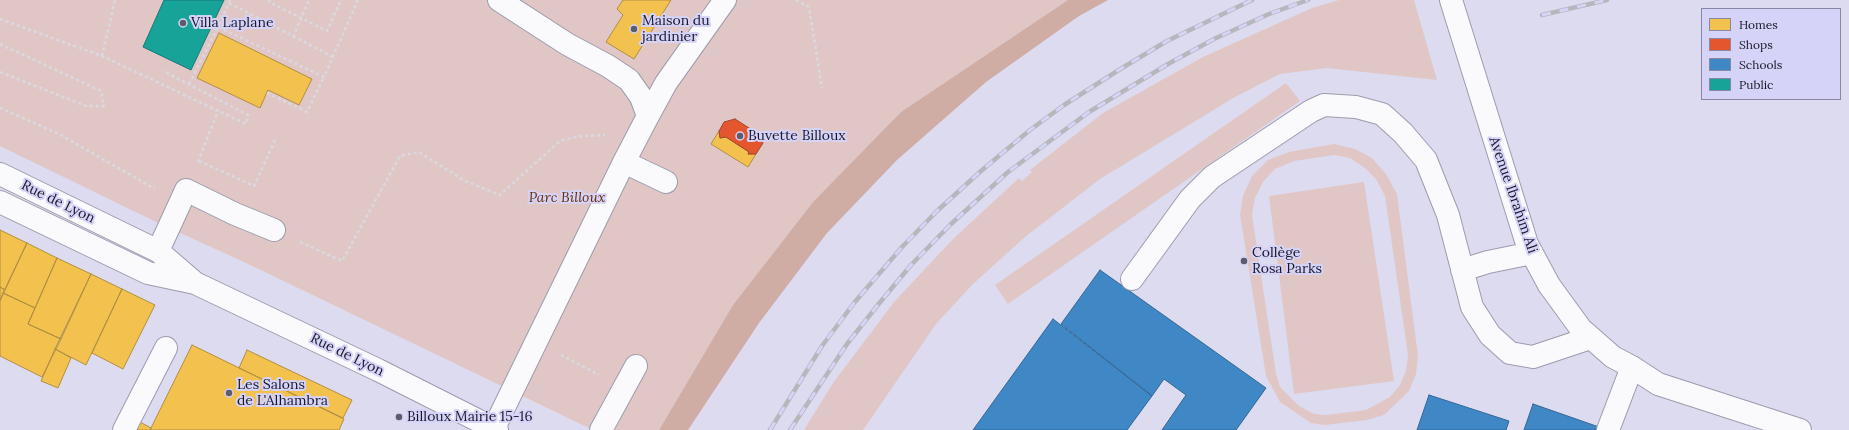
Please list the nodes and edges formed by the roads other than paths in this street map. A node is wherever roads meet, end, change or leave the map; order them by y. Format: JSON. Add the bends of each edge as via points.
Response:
{"nodes":[{"id":1,"x":499,"y":0,"type":"edge"},
{"id":2,"x":725,"y":0,"type":"edge"},
{"id":3,"x":1451,"y":0,"type":"edge"},
{"id":4,"x":648,"y":116,"type":"junction"},
{"id":5,"x":624,"y":162,"type":"junction"},
{"id":6,"x":0,"y":174,"type":"edge"},
{"id":7,"x":666,"y":182,"type":"dead end"},
{"id":8,"x":0,"y":189,"type":"edge"},
{"id":9,"x":0,"y":202,"type":"edge"},
{"id":10,"x":274,"y":230,"type":"road end"},
{"id":11,"x":158,"y":251,"type":"junction"},
{"id":12,"x":1532,"y":253,"type":"junction"},
{"id":13,"x":1462,"y":270,"type":"junction"},
{"id":14,"x":1132,"y":279,"type":"dead end"},
{"id":15,"x":195,"y":283,"type":"junction"},
{"id":16,"x":1590,"y":338,"type":"junction"},
{"id":17,"x":166,"y":348,"type":"dead end"},
{"id":18,"x":636,"y":366,"type":"dead end"},
{"id":19,"x":1632,"y":367,"type":"junction"},
{"id":20,"x":496,"y":429,"type":"edge"},
{"id":21,"x":124,"y":430,"type":"edge"},
{"id":22,"x":601,"y":430,"type":"edge"},
{"id":23,"x":1608,"y":430,"type":"edge"},
{"id":24,"x":1800,"y":430,"type":"edge"}],
"edges":[{"from":1,"to":4,"type":"street","via":[[629,80],[641,97]]},
{"from":2,"to":4,"type":"street","via":[[666,83]]},
{"from":3,"to":12,"type":"street","name":"Avenue Ibrahim Ali","via":[[1527,244]]},
{"from":4,"to":5,"type":"street"},
{"from":5,"to":7,"type":"street"},
{"from":5,"to":20,"type":"street"},
{"from":6,"to":11,"type":"street","name":"Rue de Lyon"},
{"from":8,"to":15,"type":"street"},
{"from":9,"to":15,"type":"street","name":"Rue de Lyon","via":[[148,273]]},
{"from":10,"to":11,"type":"street","via":[[186,190]]},
{"from":11,"to":15,"type":"street","name":"Rue de Lyon"},
{"from":12,"to":13,"type":"street"},
{"from":12,"to":16,"type":"street","name":"Avenue Ibrahim Ali","via":[[1549,285]]},
{"from":13,"to":14,"type":"street","via":[[1448,215],[1426,160],[1404,133],[1382,114],[1356,107],[1324,105],[1212,177],[1190,199]]},
{"from":13,"to":16,"type":"street","via":[[1472,308],[1490,335],[1510,353],[1533,357]]},
{"from":15,"to":20,"type":"street","name":"Rue de Lyon"},
{"from":16,"to":19,"type":"street","name":"Avenue Ibrahim Ali","via":[[1613,357]]},
{"from":17,"to":21,"type":"street"},
{"from":18,"to":22,"type":"street"},
{"from":19,"to":23,"type":"street"},
{"from":19,"to":24,"type":"street","name":"Avenue Ibrahim Ali","via":[[1658,384]]}]}
